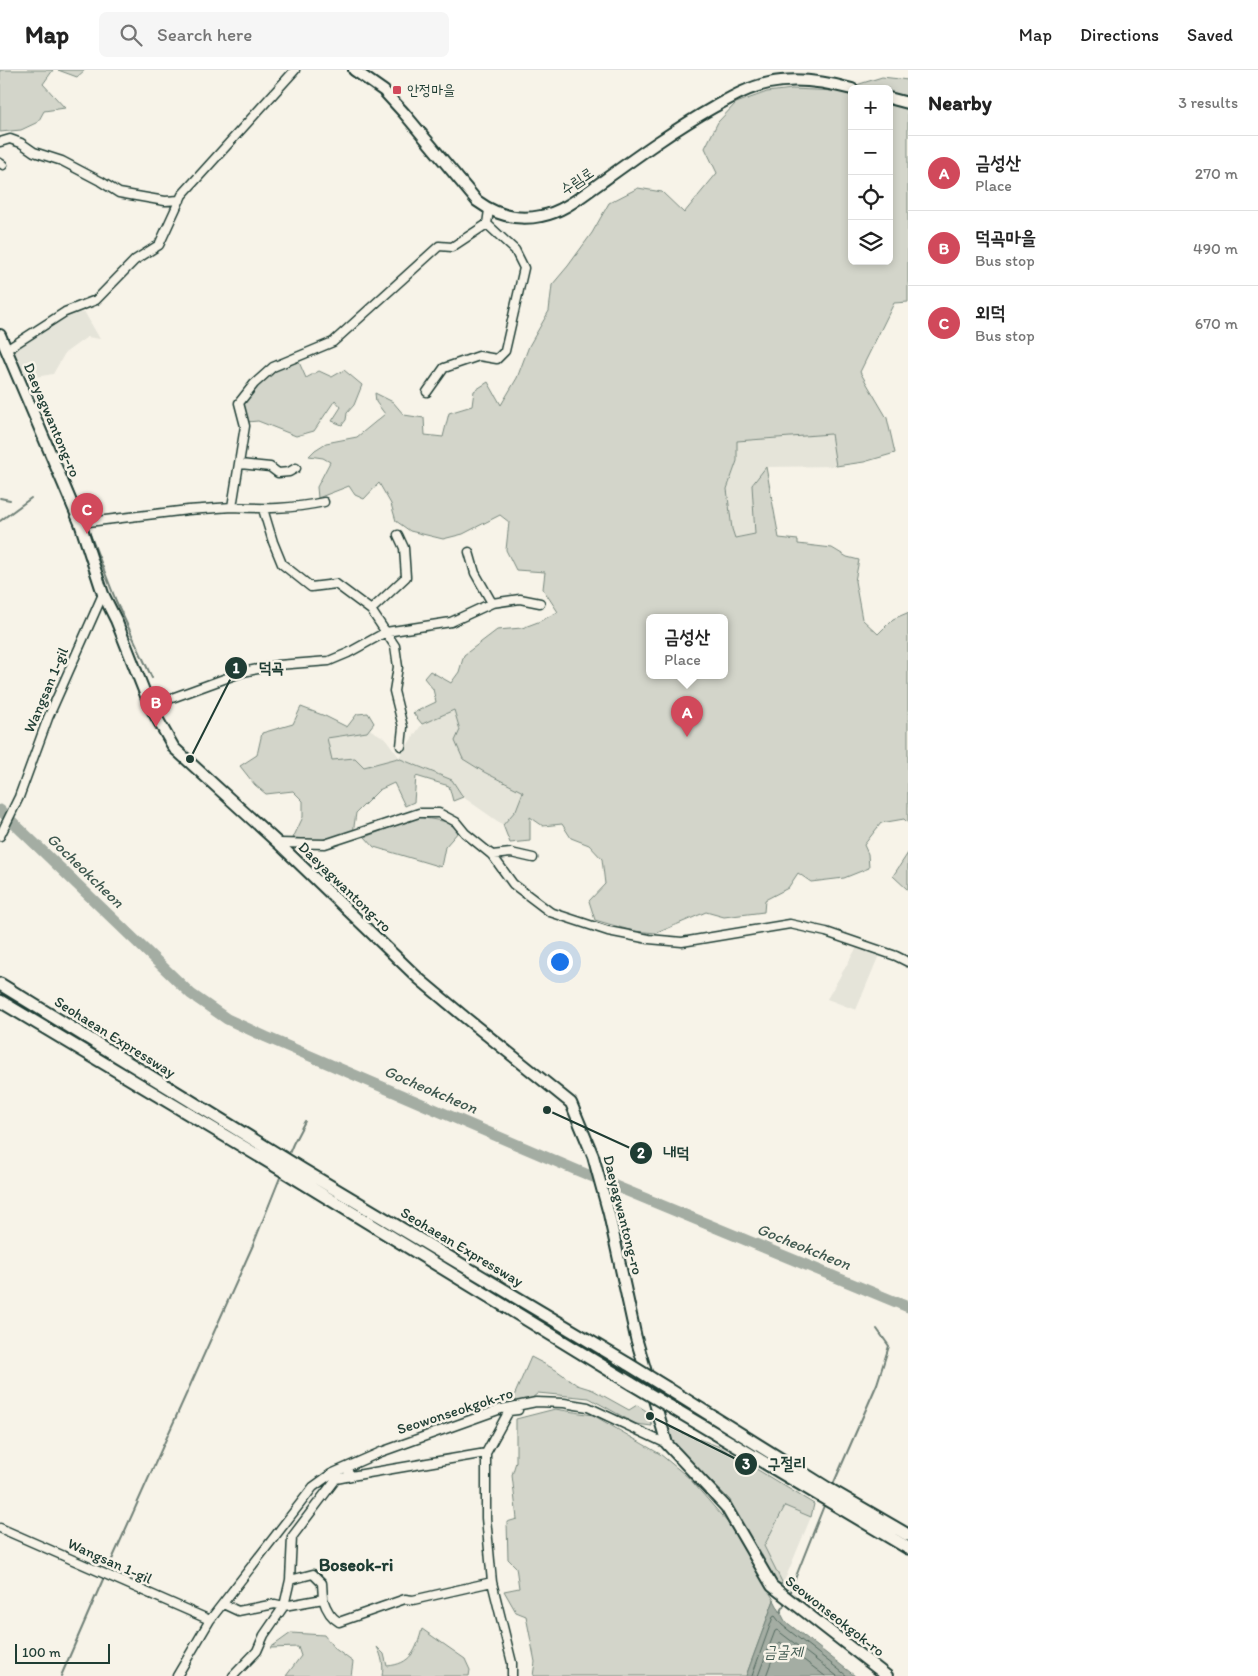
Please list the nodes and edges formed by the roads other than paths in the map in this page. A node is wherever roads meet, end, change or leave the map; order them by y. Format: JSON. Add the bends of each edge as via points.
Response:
{"nodes":[{"id":1,"x":295,"y":70,"type":"edge"},
{"id":2,"x":354,"y":70,"type":"edge"},
{"id":3,"x":848,"y":88,"type":"edge"},
{"id":4,"x":893,"y":99,"type":"edge"},
{"id":5,"x":908,"y":103,"type":"edge"},
{"id":6,"x":0,"y":142,"type":"edge"},
{"id":7,"x":180,"y":200,"type":"junction"},
{"id":8,"x":489,"y":210,"type":"junction"},
{"id":9,"x":487,"y":224,"type":"junction"},
{"id":10,"x":0,"y":335,"type":"edge"},
{"id":11,"x":6,"y":350,"type":"junction"},
{"id":12,"x":428,"y":392,"type":"dead end"},
{"id":13,"x":240,"y":464,"type":"junction"},
{"id":14,"x":296,"y":468,"type":"dead end"},
{"id":15,"x":324,"y":502,"type":"dead end"},
{"id":16,"x":232,"y":507,"type":"junction"},
{"id":17,"x":263,"y":509,"type":"junction"},
{"id":18,"x":84,"y":523,"type":"junction"},
{"id":19,"x":398,"y":535,"type":"dead end"},
{"id":20,"x":469,"y":552,"type":"dead end"},
{"id":21,"x":103,"y":594,"type":"junction"},
{"id":22,"x":492,"y":603,"type":"junction"},
{"id":23,"x":540,"y":603,"type":"dead end"},
{"id":24,"x":371,"y":610,"type":"junction"},
{"id":25,"x":386,"y":632,"type":"junction"},
{"id":26,"x":150,"y":706,"type":"junction"},
{"id":27,"x":401,"y":746,"type":"dead end"},
{"id":28,"x":0,"y":836,"type":"edge"},
{"id":29,"x":278,"y":843,"type":"junction"},
{"id":30,"x":492,"y":855,"type":"junction"},
{"id":31,"x":533,"y":858,"type":"dead end"},
{"id":32,"x":908,"y":962,"type":"edge"},
{"id":33,"x":0,"y":984,"type":"edge"},
{"id":34,"x":0,"y":1001,"type":"edge"},
{"id":35,"x":271,"y":1157,"type":"junction"},
{"id":36,"x":301,"y":1175,"type":"junction"},
{"id":37,"x":564,"y":1403,"type":"junction"},
{"id":38,"x":667,"y":1444,"type":"junction"},
{"id":39,"x":486,"y":1453,"type":"junction"},
{"id":40,"x":346,"y":1466,"type":"junction"},
{"id":41,"x":333,"y":1476,"type":"junction"},
{"id":42,"x":351,"y":1476,"type":"junction"},
{"id":43,"x":825,"y":1493,"type":"junction"},
{"id":44,"x":845,"y":1505,"type":"junction"},
{"id":45,"x":0,"y":1528,"type":"edge"},
{"id":46,"x":908,"y":1535,"type":"edge"},
{"id":47,"x":908,"y":1548,"type":"edge"},
{"id":48,"x":290,"y":1580,"type":"junction"},
{"id":49,"x":492,"y":1582,"type":"junction"},
{"id":50,"x":323,"y":1599,"type":"junction"},
{"id":51,"x":223,"y":1604,"type":"junction"},
{"id":52,"x":284,"y":1606,"type":"junction"},
{"id":53,"x":210,"y":1620,"type":"junction"},
{"id":54,"x":177,"y":1676,"type":"edge"},
{"id":55,"x":233,"y":1676,"type":"edge"},
{"id":56,"x":512,"y":1676,"type":"edge"},
{"id":57,"x":887,"y":1676,"type":"edge"}],
"edges":[{"from":1,"to":7,"type":"street"},
{"from":2,"to":8,"type":"main road","name":"수림로","via":[[384,91],[471,194]]},
{"from":3,"to":8,"type":"main road","name":"수림로","via":[[791,80],[741,92],[696,118],[569,205],[543,216],[523,219]]},
{"from":4,"to":5,"type":"main road"},
{"from":6,"to":7,"type":"street","via":[[10,139],[21,143],[34,152],[62,161],[100,180],[119,193],[165,201]]},
{"from":7,"to":11,"type":"street","via":[[159,245],[134,260],[96,300],[65,312]]},
{"from":8,"to":9,"type":"street"},
{"from":9,"to":12,"type":"street","via":[[515,250],[524,268],[505,351],[497,359],[479,356],[444,368]]},
{"from":9,"to":13,"type":"street","via":[[452,247],[439,246],[333,342],[273,367],[254,384],[239,403],[246,426]]},
{"from":10,"to":11,"type":"main road","name":"Daeyagwantong-ro"},
{"from":11,"to":18,"type":"main road","name":"Daeyagwantong-ro"},
{"from":13,"to":14,"type":"street","via":[[270,466],[278,473]]},
{"from":13,"to":16,"type":"street"},
{"from":15,"to":17,"type":"street"},
{"from":16,"to":17,"type":"street"},
{"from":16,"to":18,"type":"street"},
{"from":17,"to":24,"type":"street","via":[[282,564],[311,587],[336,584]]},
{"from":18,"to":21,"type":"main road","name":"Daeyagwantong-ro"},
{"from":19,"to":24,"type":"street","via":[[404,548],[406,578]]},
{"from":20,"to":22,"type":"street","via":[[475,573]]},
{"from":21,"to":26,"type":"main road","name":"Daeyagwantong-ro"},
{"from":21,"to":28,"type":"street","name":"Wangsan 1-gil"},
{"from":22,"to":23,"type":"street","via":[[520,599]]},
{"from":22,"to":25,"type":"street","via":[[451,622]]},
{"from":24,"to":25,"type":"street"},
{"from":25,"to":26,"type":"street","via":[[328,661],[243,672]]},
{"from":25,"to":27,"type":"street","via":[[395,646],[398,667],[394,690],[403,727]]},
{"from":26,"to":29,"type":"main road","name":"Daeyagwantong-ro","via":[[174,748]]},
{"from":29,"to":30,"type":"street","via":[[325,844],[419,813],[439,813],[456,822]]},
{"from":29,"to":38,"type":"main road","name":"Daeyagwantong-ro","via":[[418,978],[571,1103],[593,1156],[636,1338]]},
{"from":30,"to":31,"type":"street","via":[[511,853]]},
{"from":30,"to":32,"type":"street","via":[[513,884],[550,912],[608,931],[682,942],[790,924],[826,932]]},
{"from":33,"to":35,"type":"highway","name":"Seohaean Expressway"},
{"from":34,"to":35,"type":"highway","name":"Seohaean Expressway"},
{"from":35,"to":36,"type":"highway","name":"Seohaean Expressway"},
{"from":36,"to":43,"type":"highway","name":"Seohaean Expressway","bridge":true,"via":[[632,1384]]},
{"from":36,"to":43,"type":"highway","name":"Seohaean Expressway","bridge":true,"via":[[628,1364]]},
{"from":37,"to":38,"type":"street","name":"Seowonseokgok-ro","via":[[588,1407]]},
{"from":37,"to":39,"type":"street","via":[[509,1411]]},
{"from":37,"to":40,"type":"street","name":"Seowonseokgok-ro","via":[[536,1402],[501,1409]]},
{"from":38,"to":57,"type":"main road","name":"Seowonseokgok-ro","via":[[726,1507],[772,1586]]},
{"from":39,"to":42,"type":"street"},
{"from":39,"to":49,"type":"street","via":[[486,1518]]},
{"from":40,"to":41,"type":"street","name":"Seowonseokgok-ro"},
{"from":40,"to":42,"type":"street"},
{"from":41,"to":42,"type":"street"},
{"from":41,"to":48,"type":"street","via":[[292,1537]]},
{"from":41,"to":51,"type":"street","name":"Seowonseokgok-ro","via":[[313,1487]]},
{"from":43,"to":44,"type":"highway","name":"Seohaean Expressway"},
{"from":44,"to":46,"type":"highway","name":"Seohaean Expressway"},
{"from":44,"to":47,"type":"highway","name":"Seohaean Expressway"},
{"from":45,"to":53,"type":"street","name":"Wangsan 1-gil"},
{"from":48,"to":50,"type":"street","via":[[314,1574],[322,1583]]},
{"from":48,"to":52,"type":"street"},
{"from":49,"to":50,"type":"street","via":[[413,1600],[405,1599],[339,1622],[326,1610]]},
{"from":49,"to":56,"type":"street","via":[[512,1663]]},
{"from":50,"to":52,"type":"street"},
{"from":51,"to":52,"type":"street","via":[[238,1611],[275,1604]]},
{"from":51,"to":53,"type":"street","name":"Seowonseokgok-ro"},
{"from":52,"to":55,"type":"street","via":[[257,1651]]},
{"from":53,"to":54,"type":"street","name":"Seowonseokgok-ro"}]}
